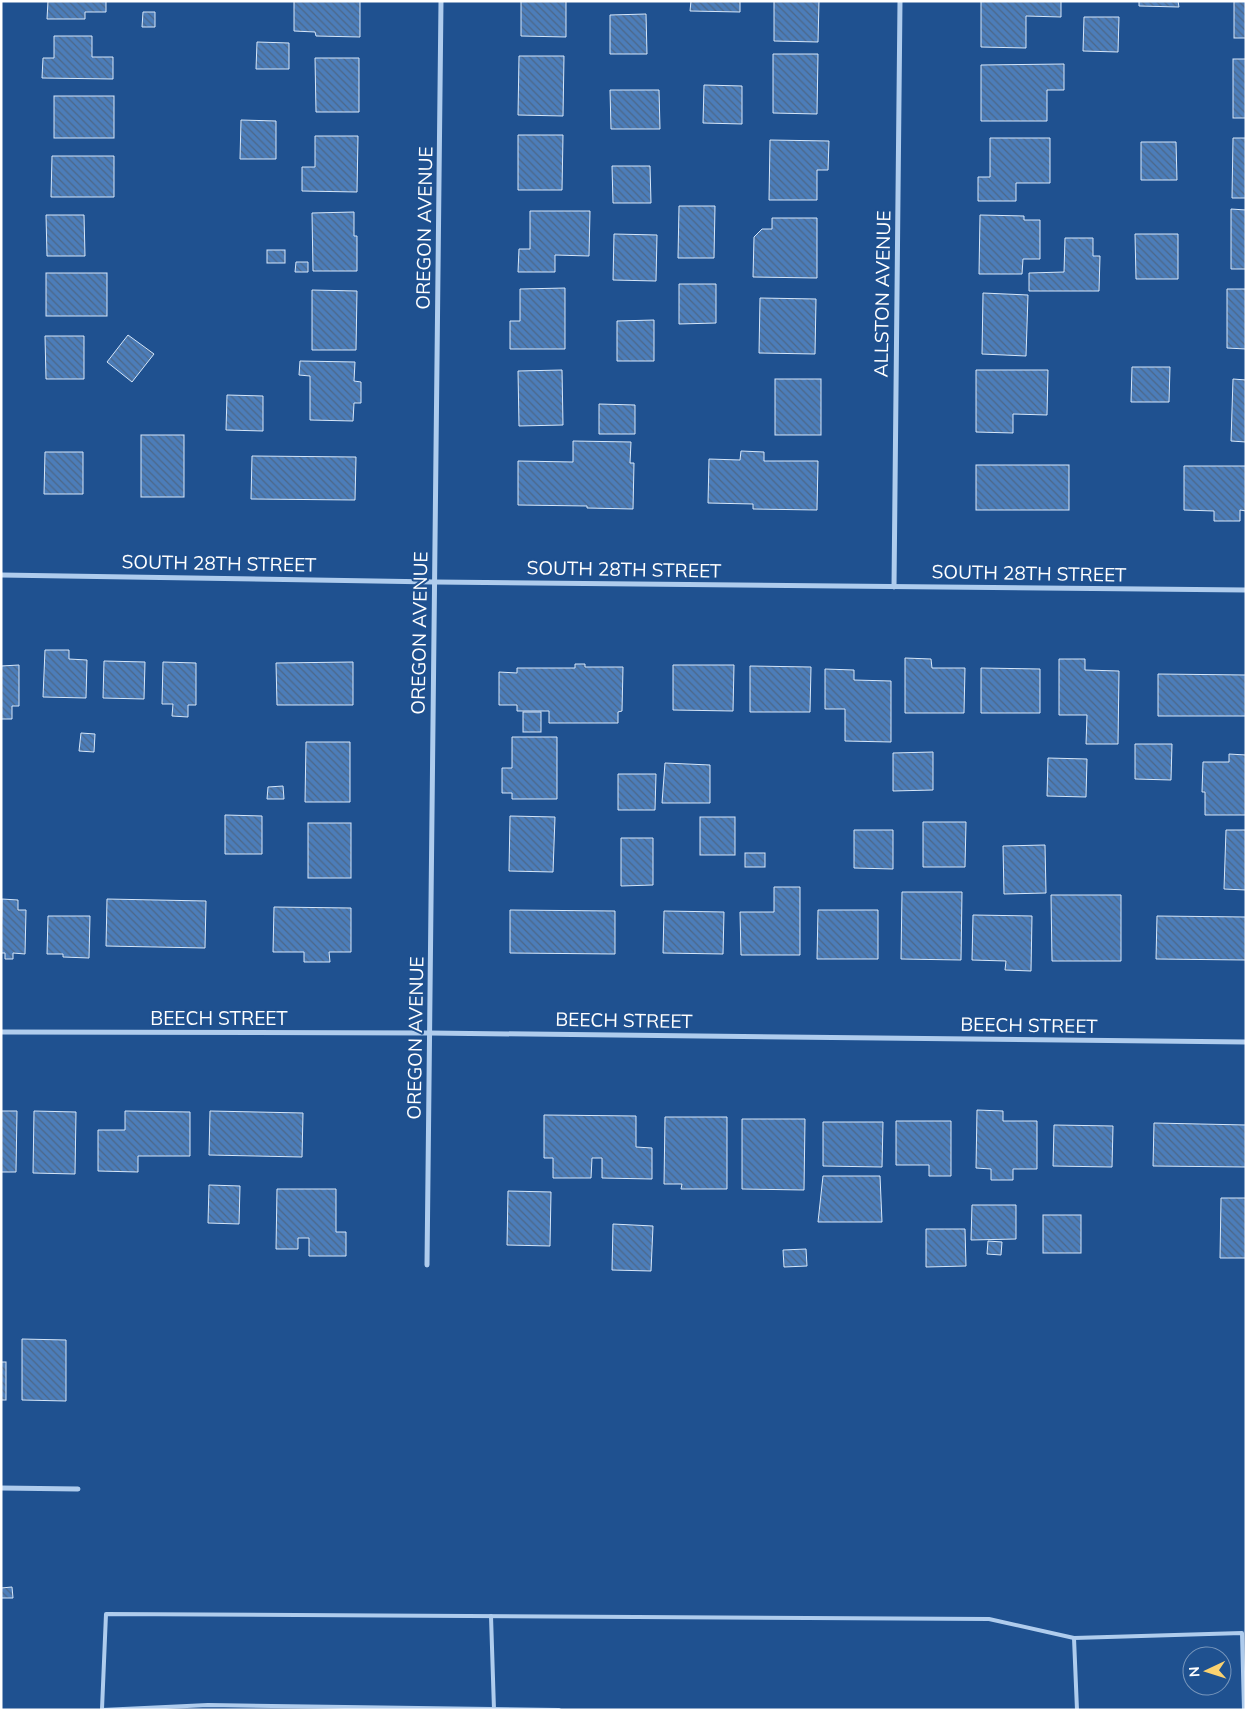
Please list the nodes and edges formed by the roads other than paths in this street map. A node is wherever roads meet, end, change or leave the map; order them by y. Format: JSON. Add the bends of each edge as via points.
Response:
{"nodes":[{"id":1,"x":441,"y":1,"type":"edge"},
{"id":2,"x":900,"y":1,"type":"edge"},
{"id":3,"x":1,"y":575,"type":"edge"},
{"id":4,"x":435,"y":582,"type":"junction"},
{"id":5,"x":894,"y":587,"type":"junction"},
{"id":6,"x":1246,"y":590,"type":"edge"},
{"id":7,"x":1,"y":1032,"type":"edge"},
{"id":8,"x":430,"y":1033,"type":"junction"},
{"id":9,"x":1246,"y":1042,"type":"edge"},
{"id":10,"x":427,"y":1265,"type":"dead end"},
{"id":11,"x":1,"y":1488,"type":"edge"},
{"id":12,"x":78,"y":1489,"type":"dead end"},
{"id":13,"x":491,"y":1616,"type":"junction"},
{"id":14,"x":1074,"y":1638,"type":"junction"},
{"id":15,"x":102,"y":1709,"type":"edge"},
{"id":16,"x":494,"y":1709,"type":"edge"},
{"id":17,"x":559,"y":1710,"type":"edge"},
{"id":18,"x":1077,"y":1710,"type":"edge"},
{"id":19,"x":1244,"y":1710,"type":"edge"}],
"edges":[{"from":1,"to":4,"type":"street","name":"OREGON AVENUE"},
{"from":2,"to":5,"type":"street","name":"ALLSTON AVENUE"},
{"from":3,"to":4,"type":"street","name":"SOUTH 28TH STREET"},
{"from":4,"to":5,"type":"street","name":"SOUTH 28TH STREET"},
{"from":4,"to":8,"type":"street","name":"OREGON AVENUE"},
{"from":5,"to":6,"type":"street","name":"SOUTH 28TH STREET"},
{"from":7,"to":8,"type":"street","name":"BEECH STREET"},
{"from":8,"to":9,"type":"street","name":"BEECH STREET"},
{"from":8,"to":10,"type":"street","name":"OREGON AVENUE"},
{"from":11,"to":12,"type":"street"},
{"from":13,"to":14,"type":"lane","via":[[989,1619]]},
{"from":13,"to":15,"type":"lane","via":[[106,1614]]},
{"from":13,"to":16,"type":"lane"},
{"from":14,"to":18,"type":"lane"},
{"from":14,"to":19,"type":"lane","via":[[1242,1633]]},
{"from":15,"to":16,"type":"lane","via":[[208,1706]]},
{"from":16,"to":17,"type":"lane"}]}
